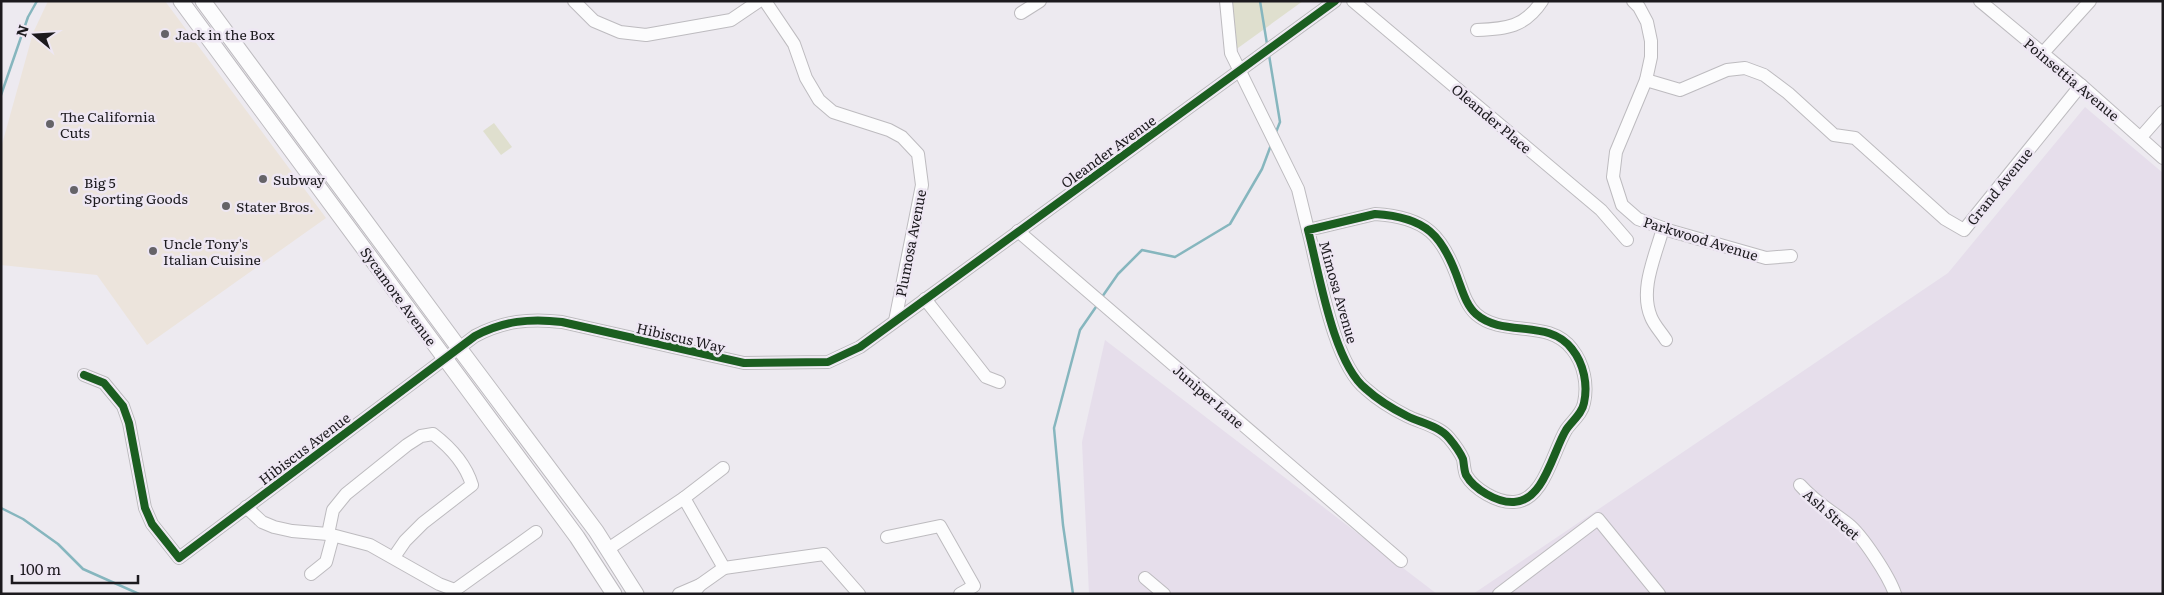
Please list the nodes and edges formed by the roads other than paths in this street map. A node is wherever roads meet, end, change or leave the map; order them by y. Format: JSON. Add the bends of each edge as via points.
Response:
{"nodes":[{"id":1,"x":181,"y":1,"type":"edge"},
{"id":2,"x":203,"y":1,"type":"edge"},
{"id":3,"x":574,"y":1,"type":"edge"},
{"id":4,"x":759,"y":1,"type":"edge"},
{"id":5,"x":765,"y":1,"type":"edge"},
{"id":6,"x":1040,"y":1,"type":"edge"},
{"id":7,"x":1226,"y":1,"type":"edge"},
{"id":8,"x":1335,"y":1,"type":"edge"},
{"id":9,"x":1353,"y":1,"type":"edge"},
{"id":10,"x":1542,"y":1,"type":"edge"},
{"id":11,"x":1634,"y":1,"type":"edge"},
{"id":12,"x":1980,"y":1,"type":"edge"},
{"id":13,"x":2090,"y":1,"type":"edge"},
{"id":14,"x":1021,"y":12,"type":"dead end"},
{"id":15,"x":1478,"y":30,"type":"dead end"},
{"id":16,"x":2042,"y":54,"type":"junction"},
{"id":17,"x":1239,"y":71,"type":"junction"},
{"id":18,"x":1646,"y":80,"type":"junction"},
{"id":19,"x":2081,"y":85,"type":"junction"},
{"id":20,"x":2163,"y":112,"type":"edge"},
{"id":21,"x":2141,"y":137,"type":"junction"},
{"id":22,"x":2163,"y":158,"type":"edge"},
{"id":23,"x":1663,"y":228,"type":"junction"},
{"id":24,"x":1308,"y":230,"type":"junction"},
{"id":25,"x":1018,"y":231,"type":"junction"},
{"id":26,"x":1627,"y":240,"type":"dead end"},
{"id":27,"x":1791,"y":256,"type":"dead end"},
{"id":28,"x":925,"y":299,"type":"junction"},
{"id":29,"x":895,"y":321,"type":"junction"},
{"id":30,"x":1666,"y":340,"type":"dead end"},
{"id":31,"x":459,"y":348,"type":"junction"},
{"id":32,"x":445,"y":359,"type":"junction"},
{"id":33,"x":84,"y":375,"type":"dead end"},
{"id":34,"x":999,"y":382,"type":"dead end"},
{"id":35,"x":723,"y":468,"type":"dead end"},
{"id":36,"x":1800,"y":485,"type":"dead end"},
{"id":37,"x":684,"y":498,"type":"junction"},
{"id":38,"x":246,"y":507,"type":"junction"},
{"id":39,"x":536,"y":532,"type":"dead end"},
{"id":40,"x":331,"y":535,"type":"junction"},
{"id":41,"x":887,"y":537,"type":"dead end"},
{"id":42,"x":608,"y":549,"type":"junction"},
{"id":43,"x":394,"y":557,"type":"junction"},
{"id":44,"x":1401,"y":561,"type":"dead end"},
{"id":45,"x":724,"y":568,"type":"junction"},
{"id":46,"x":311,"y":574,"type":"dead end"},
{"id":47,"x":1145,"y":578,"type":"dead end"},
{"id":48,"x":437,"y":589,"type":"edge"},
{"id":49,"x":977,"y":590,"type":"edge"},
{"id":50,"x":699,"y":591,"type":"edge"},
{"id":51,"x":614,"y":594,"type":"edge"},
{"id":52,"x":636,"y":594,"type":"edge"},
{"id":53,"x":679,"y":594,"type":"edge"},
{"id":54,"x":859,"y":594,"type":"edge"},
{"id":55,"x":960,"y":594,"type":"edge"},
{"id":56,"x":1164,"y":594,"type":"edge"},
{"id":57,"x":1499,"y":594,"type":"edge"},
{"id":58,"x":1659,"y":594,"type":"edge"},
{"id":59,"x":1895,"y":594,"type":"edge"}],
"edges":[{"from":1,"to":32,"type":"main road","name":"Sycamore Avenue"},
{"from":2,"to":31,"type":"main road","name":"Sycamore Avenue"},
{"from":3,"to":4,"type":"street","via":[[594,21],[620,32],[646,35],[731,20]]},
{"from":5,"to":29,"type":"street","name":"Plumosa Avenue","via":[[794,44],[806,78],[819,100],[833,112],[902,137],[918,154],[922,185]]},
{"from":6,"to":14,"type":"street"},
{"from":7,"to":17,"type":"street","name":"Mimosa Avenue","via":[[1231,53]]},
{"from":8,"to":17,"type":"street","name":"Oleander Avenue"},
{"from":9,"to":26,"type":"street","name":"Oleander Place","via":[[1601,210]]},
{"from":10,"to":15,"type":"street","via":[[1530,17],[1516,25],[1499,30]]},
{"from":11,"to":18,"type":"street","name":"Parkwood Avenue","via":[[1647,22],[1651,41]]},
{"from":12,"to":16,"type":"street","name":"Poinsettia Avenue"},
{"from":13,"to":16,"type":"street"},
{"from":16,"to":19,"type":"street","name":"Poinsettia Avenue"},
{"from":17,"to":24,"type":"street","name":"Mimosa Avenue","via":[[1298,190]]},
{"from":17,"to":25,"type":"street","name":"Oleander Avenue"},
{"from":18,"to":19,"type":"street","name":"Grand Avenue","via":[[1680,90],[1727,70],[1745,68],[1764,75],[1834,135],[1855,138],[1945,219],[1964,230]]},
{"from":18,"to":23,"type":"street","name":"Parkwood Avenue","via":[[1616,152],[1613,177],[1622,204],[1638,219]]},
{"from":19,"to":21,"type":"street","name":"Poinsettia Avenue"},
{"from":20,"to":21,"type":"street"},
{"from":21,"to":22,"type":"street","name":"Poinsettia Avenue"},
{"from":23,"to":27,"type":"street","name":"Parkwood Avenue","via":[[1766,258]]},
{"from":23,"to":30,"type":"street","via":[[1646,294],[1651,317]]},
{"from":24,"to":24,"type":"street","name":"Mimosa Avenue","via":[[1337,342],[1356,379],[1404,415],[1442,431],[1462,456],[1466,475],[1480,492],[1514,502],[1533,494],[1543,480],[1566,429],[1584,404],[1584,372],[1573,350],[1549,332],[1513,328],[1487,321],[1476,314],[1465,297],[1444,246],[1424,225],[1402,217],[1375,214]]},
{"from":25,"to":28,"type":"street","name":"Oleander Avenue"},
{"from":25,"to":44,"type":"street","name":"Juniper Lane"},
{"from":28,"to":29,"type":"street","name":"Oleander Avenue"},
{"from":28,"to":34,"type":"street","via":[[986,377]]},
{"from":29,"to":31,"type":"street","name":"Hibiscus Way","via":[[860,347],[828,362],[744,363],[539,319],[514,321],[490,328]]},
{"from":31,"to":32,"type":"street","name":"Hibiscus Way"},
{"from":31,"to":42,"type":"main road","name":"Sycamore Avenue"},
{"from":32,"to":38,"type":"street","name":"Hibiscus Avenue"},
{"from":32,"to":51,"type":"main road","name":"Sycamore Avenue","via":[[577,537]]},
{"from":33,"to":38,"type":"street","name":"Hibiscus Avenue","via":[[104,383],[123,406],[145,508],[152,524],[179,558]]},
{"from":35,"to":37,"type":"street"},
{"from":36,"to":59,"type":"street","name":"Ash Street","via":[[1814,501],[1862,538]]},
{"from":37,"to":42,"type":"street"},
{"from":37,"to":45,"type":"street"},
{"from":38,"to":40,"type":"street","via":[[262,522],[274,527]]},
{"from":39,"to":48,"type":"street","via":[[455,590]]},
{"from":40,"to":43,"type":"street","via":[[370,544]]},
{"from":40,"to":43,"type":"street","via":[[333,510],[346,494],[407,445],[421,436],[433,434],[454,455],[469,475],[472,485],[423,523]]},
{"from":40,"to":46,"type":"street","via":[[326,562]]},
{"from":41,"to":49,"type":"street","via":[[940,526]]},
{"from":42,"to":52,"type":"main road","name":"Sycamore Avenue"},
{"from":43,"to":48,"type":"street"},
{"from":45,"to":50,"type":"street"},
{"from":45,"to":54,"type":"street","via":[[824,554]]},
{"from":47,"to":56,"type":"street"},
{"from":49,"to":55,"type":"street"},
{"from":50,"to":53,"type":"street"},
{"from":57,"to":58,"type":"street","via":[[1598,518]]}]}
